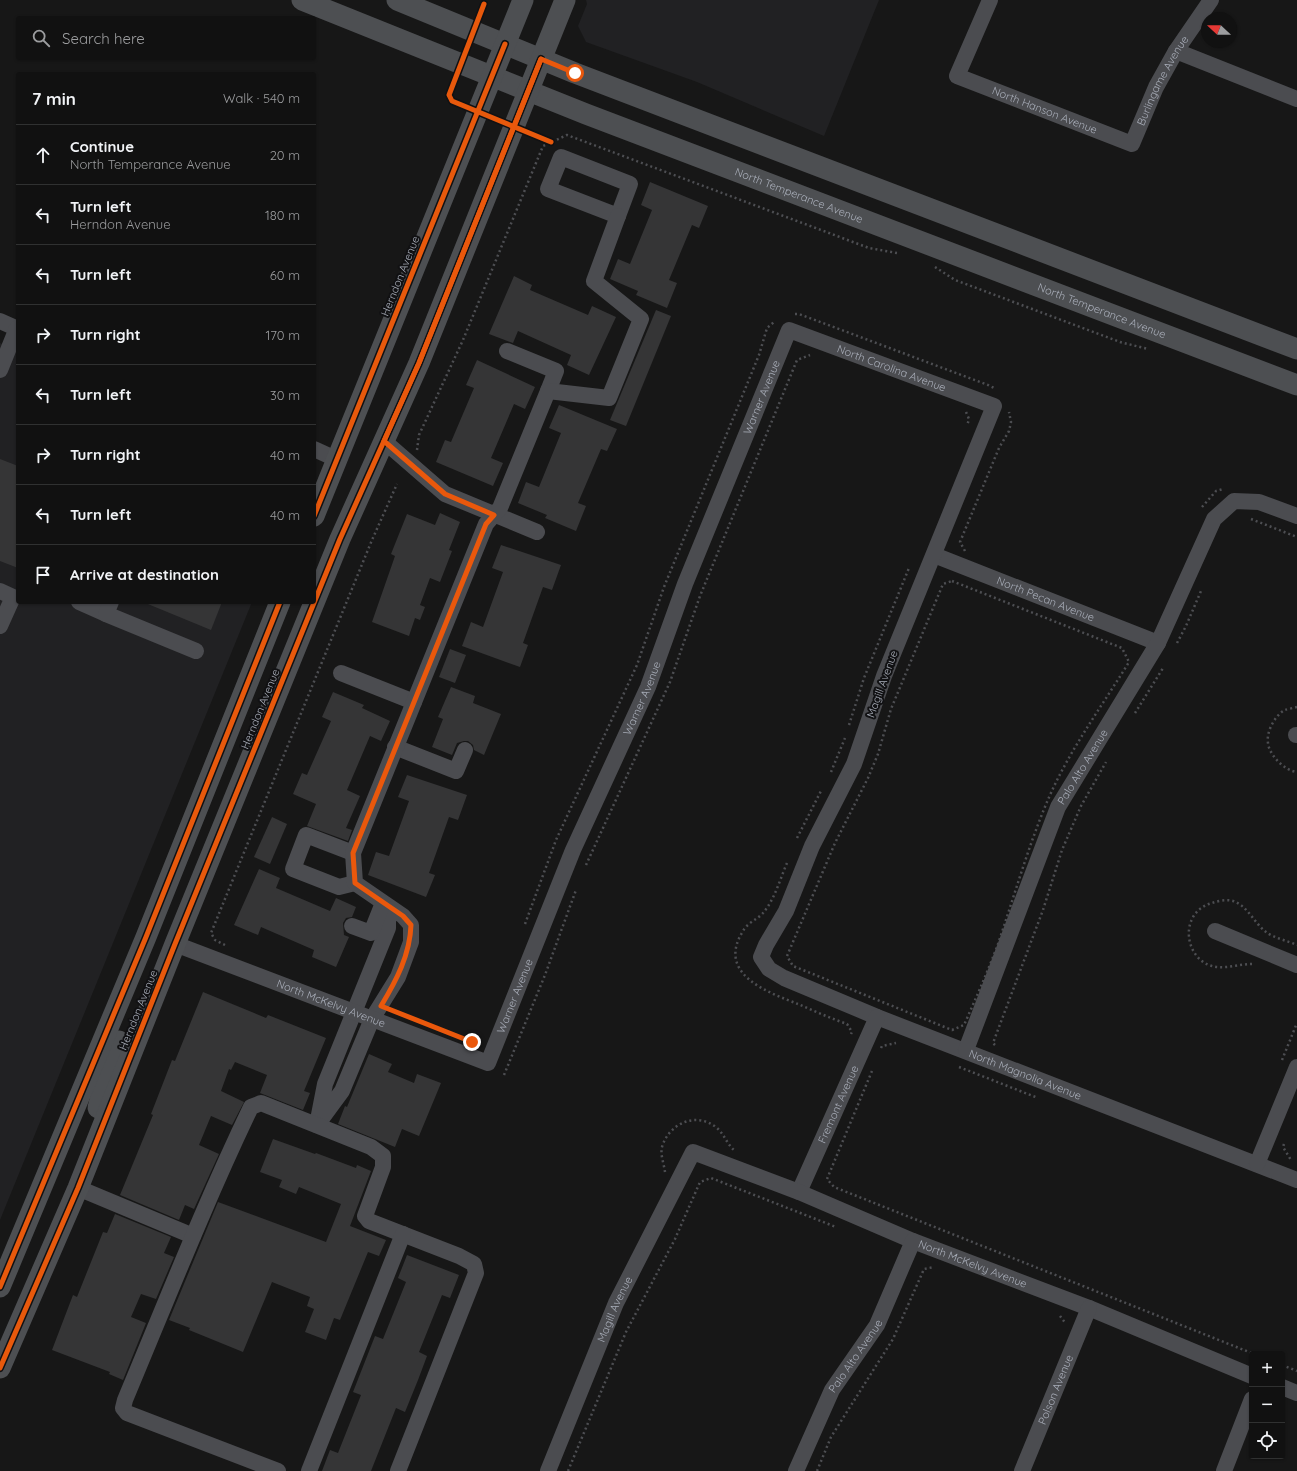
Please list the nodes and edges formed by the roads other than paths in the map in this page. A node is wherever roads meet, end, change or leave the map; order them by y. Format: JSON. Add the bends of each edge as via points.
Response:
{"nodes":[{"id":1,"x":302,"y":0,"type":"edge"},
{"id":2,"x":397,"y":0,"type":"edge"},
{"id":3,"x":523,"y":0,"type":"edge"},
{"id":4,"x":565,"y":0,"type":"edge"},
{"id":5,"x":990,"y":0,"type":"edge"},
{"id":6,"x":1211,"y":0,"type":"edge"},
{"id":7,"x":505,"y":44,"type":"junction"},
{"id":8,"x":1176,"y":51,"type":"junction"},
{"id":9,"x":541,"y":59,"type":"junction"},
{"id":10,"x":492,"y":77,"type":"junction"},
{"id":11,"x":528,"y":91,"type":"junction"},
{"id":12,"x":1297,"y":99,"type":"edge"},
{"id":13,"x":1132,"y":144,"type":"joint"},
{"id":14,"x":618,"y":216,"type":"junction"},
{"id":15,"x":0,"y":321,"type":"edge"},
{"id":16,"x":786,"y":321,"type":"joint"},
{"id":17,"x":16,"y":329,"type":"edge"},
{"id":18,"x":16,"y":331,"type":"edge"},
{"id":19,"x":1297,"y":349,"type":"edge"},
{"id":20,"x":508,"y":351,"type":"dead end"},
{"id":21,"x":0,"y":370,"type":"edge"},
{"id":22,"x":1297,"y":385,"type":"edge"},
{"id":23,"x":548,"y":391,"type":"junction"},
{"id":24,"x":1001,"y":402,"type":"joint"},
{"id":25,"x":384,"y":441,"type":"junction"},
{"id":26,"x":316,"y":450,"type":"edge"},
{"id":27,"x":336,"y":459,"type":"junction"},
{"id":28,"x":316,"y":511,"type":"edge"},
{"id":29,"x":494,"y":515,"type":"junction"},
{"id":30,"x":1297,"y":516,"type":"edge"},
{"id":31,"x":537,"y":532,"type":"dead end"},
{"id":32,"x":934,"y":555,"type":"junction"},
{"id":33,"x":0,"y":591,"type":"edge"},
{"id":34,"x":316,"y":598,"type":"edge"},
{"id":35,"x":88,"y":604,"type":"edge"},
{"id":36,"x":279,"y":604,"type":"edge"},
{"id":37,"x":314,"y":604,"type":"edge"},
{"id":38,"x":109,"y":608,"type":"edge"},
{"id":39,"x":0,"y":626,"type":"edge"},
{"id":40,"x":1158,"y":643,"type":"junction"},
{"id":41,"x":196,"y":651,"type":"dead end"},
{"id":42,"x":341,"y":673,"type":"dead end"},
{"id":43,"x":414,"y":702,"type":"junction"},
{"id":44,"x":235,"y":717,"type":"junction"},
{"id":45,"x":395,"y":748,"type":"junction"},
{"id":46,"x":465,"y":750,"type":"dead end"},
{"id":47,"x":353,"y":853,"type":"junction"},
{"id":48,"x":355,"y":883,"type":"junction"},
{"id":49,"x":385,"y":905,"type":"junction"},
{"id":50,"x":352,"y":926,"type":"dead end"},
{"id":51,"x":1216,"y":931,"type":"dead end"},
{"id":52,"x":146,"y":938,"type":"junction"},
{"id":53,"x":175,"y":944,"type":"junction"},
{"id":54,"x":761,"y":957,"type":"joint"},
{"id":55,"x":1297,"y":966,"type":"edge"},
{"id":56,"x":354,"y":1012,"type":"junction"},
{"id":57,"x":877,"y":1017,"type":"junction"},
{"id":58,"x":372,"y":1019,"type":"junction"},
{"id":59,"x":966,"y":1050,"type":"junction"},
{"id":60,"x":488,"y":1063,"type":"joint"},
{"id":61,"x":1297,"y":1067,"type":"edge"},
{"id":62,"x":317,"y":1125,"type":"junction"},
{"id":63,"x":693,"y":1152,"type":"joint"},
{"id":64,"x":1257,"y":1164,"type":"junction"},
{"id":65,"x":1297,"y":1180,"type":"edge"},
{"id":66,"x":78,"y":1188,"type":"junction"},
{"id":67,"x":799,"y":1192,"type":"junction"},
{"id":68,"x":402,"y":1234,"type":"junction"},
{"id":69,"x":193,"y":1236,"type":"junction"},
{"id":70,"x":913,"y":1241,"type":"junction"},
{"id":71,"x":0,"y":1287,"type":"edge"},
{"id":72,"x":1089,"y":1308,"type":"junction"},
{"id":73,"x":0,"y":1368,"type":"edge"},
{"id":74,"x":1249,"y":1375,"type":"edge"},
{"id":75,"x":1285,"y":1388,"type":"edge"},
{"id":76,"x":1297,"y":1393,"type":"edge"},
{"id":77,"x":1249,"y":1407,"type":"edge"},
{"id":78,"x":278,"y":1471,"type":"edge"},
{"id":79,"x":309,"y":1471,"type":"edge"},
{"id":80,"x":398,"y":1471,"type":"edge"},
{"id":81,"x":548,"y":1471,"type":"edge"},
{"id":82,"x":796,"y":1471,"type":"edge"},
{"id":83,"x":1022,"y":1471,"type":"edge"},
{"id":84,"x":1224,"y":1471,"type":"edge"}],
"edges":[{"from":1,"to":10,"type":"main road","name":"North Temperance Avenue"},
{"from":2,"to":7,"type":"main road"},
{"from":3,"to":7,"type":"main road","name":"Herndon Avenue"},
{"from":4,"to":9,"type":"main road","name":"Herndon Avenue"},
{"from":5,"to":13,"type":"street","name":"North Hanson Avenue","via":[[957,76]]},
{"from":6,"to":8,"type":"street","name":"Burlingame Avenue"},
{"from":7,"to":9,"type":"main road"},
{"from":7,"to":10,"type":"main road","name":"Herndon Avenue"},
{"from":8,"to":12,"type":"street"},
{"from":8,"to":13,"type":"street","name":"Burlingame Avenue","via":[[1156,87]]},
{"from":9,"to":11,"type":"main road","name":"Herndon Avenue"},
{"from":9,"to":19,"type":"main road"},
{"from":10,"to":11,"type":"main road","name":"North Temperance Avenue"},
{"from":10,"to":27,"type":"main road","name":"Herndon Avenue"},
{"from":11,"to":22,"type":"main road","name":"North Temperance Avenue"},
{"from":11,"to":25,"type":"main road","name":"Herndon Avenue","via":[[419,363]]},
{"from":14,"to":14,"type":"street","via":[[630,184],[561,157],[548,189]]},
{"from":14,"to":23,"type":"street","via":[[594,281],[641,319],[610,398]]},
{"from":15,"to":17,"type":"street"},
{"from":16,"to":24,"type":"street","name":"North Carolina Avenue"},
{"from":16,"to":60,"type":"street","name":"Warner Avenue","via":[[648,686],[573,850]]},
{"from":18,"to":21,"type":"street"},
{"from":20,"to":23,"type":"street","via":[[556,371]]},
{"from":23,"to":29,"type":"street","via":[[500,508]]},
{"from":24,"to":32,"type":"street","name":"Magill Avenue"},
{"from":25,"to":29,"type":"street","via":[[445,494]]},
{"from":25,"to":34,"type":"main road","name":"Herndon Avenue"},
{"from":26,"to":27,"type":"street"},
{"from":27,"to":28,"type":"main road","name":"Herndon Avenue"},
{"from":29,"to":31,"type":"street"},
{"from":29,"to":43,"type":"street","via":[[486,524]]},
{"from":30,"to":40,"type":"street","name":"Palo Alto Avenue","via":[[1232,494],[1214,519]]},
{"from":32,"to":40,"type":"street","name":"North Pecan Avenue"},
{"from":32,"to":54,"type":"street","name":"Magill Avenue","via":[[884,676],[854,764],[812,846],[786,911]]},
{"from":33,"to":39,"type":"street","via":[[13,597]]},
{"from":35,"to":38,"type":"street"},
{"from":36,"to":44,"type":"main road","name":"Herndon Avenue"},
{"from":37,"to":53,"type":"main road","name":"Herndon Avenue"},
{"from":38,"to":41,"type":"street"},
{"from":40,"to":59,"type":"street","name":"Palo Alto Avenue","via":[[1058,807]]},
{"from":42,"to":43,"type":"street"},
{"from":43,"to":45,"type":"street"},
{"from":44,"to":52,"type":"main road","name":"Herndon Avenue"},
{"from":44,"to":53,"type":"main road","via":[[213,807],[168,922],[168,930]]},
{"from":45,"to":46,"type":"street","via":[[456,771]]},
{"from":45,"to":47,"type":"street"},
{"from":47,"to":48,"type":"street"},
{"from":47,"to":48,"type":"street","via":[[306,835],[293,869],[339,887]]},
{"from":48,"to":49,"type":"street"},
{"from":49,"to":50,"type":"street","via":[[370,933]]},
{"from":49,"to":56,"type":"street","via":[[388,928]]},
{"from":49,"to":58,"type":"street","via":[[403,916],[411,925],[411,942],[398,977]]},
{"from":51,"to":55,"type":"street"},
{"from":52,"to":66,"type":"main road","via":[[151,941],[154,956],[109,1066]]},
{"from":52,"to":71,"type":"main road","name":"Herndon Avenue"},
{"from":53,"to":56,"type":"street","name":"North McKelvy Avenue"},
{"from":53,"to":66,"type":"main road","name":"Herndon Avenue"},
{"from":54,"to":57,"type":"street","name":"North Magnolia Avenue","via":[[769,969],[784,978]]},
{"from":56,"to":58,"type":"street","name":"North McKelvy Avenue"},
{"from":56,"to":62,"type":"street","via":[[325,1084]]},
{"from":57,"to":59,"type":"street","name":"North Magnolia Avenue"},
{"from":57,"to":67,"type":"street","name":"Fremont Avenue"},
{"from":58,"to":60,"type":"street","name":"North McKelvy Avenue"},
{"from":58,"to":62,"type":"street","via":[[342,1091]]},
{"from":59,"to":64,"type":"street","name":"North Magnolia Avenue"},
{"from":61,"to":64,"type":"street"},
{"from":62,"to":68,"type":"street","via":[[371,1147],[383,1156],[383,1167],[365,1216],[369,1221]]},
{"from":62,"to":69,"type":"street","via":[[261,1102],[251,1107]]},
{"from":63,"to":67,"type":"street","name":"North McKelvy Avenue"},
{"from":63,"to":81,"type":"street","name":"Magill Avenue","via":[[616,1303]]},
{"from":64,"to":65,"type":"street","name":"North Magnolia Avenue"},
{"from":66,"to":69,"type":"street"},
{"from":66,"to":73,"type":"main road","name":"Herndon Avenue"},
{"from":67,"to":70,"type":"street","name":"North McKelvy Avenue"},
{"from":68,"to":79,"type":"street"},
{"from":68,"to":80,"type":"street","via":[[459,1256],[474,1264],[476,1273]]},
{"from":69,"to":78,"type":"street","via":[[123,1408],[128,1413]]},
{"from":70,"to":72,"type":"street","name":"North McKelvy Avenue"},
{"from":70,"to":82,"type":"street","name":"Palo Alto Avenue","via":[[877,1325],[832,1390]]},
{"from":72,"to":74,"type":"street","name":"North McKelvy Avenue"},
{"from":72,"to":83,"type":"street","name":"Polson Avenue"},
{"from":75,"to":76,"type":"street"},
{"from":77,"to":84,"type":"street"}]}
